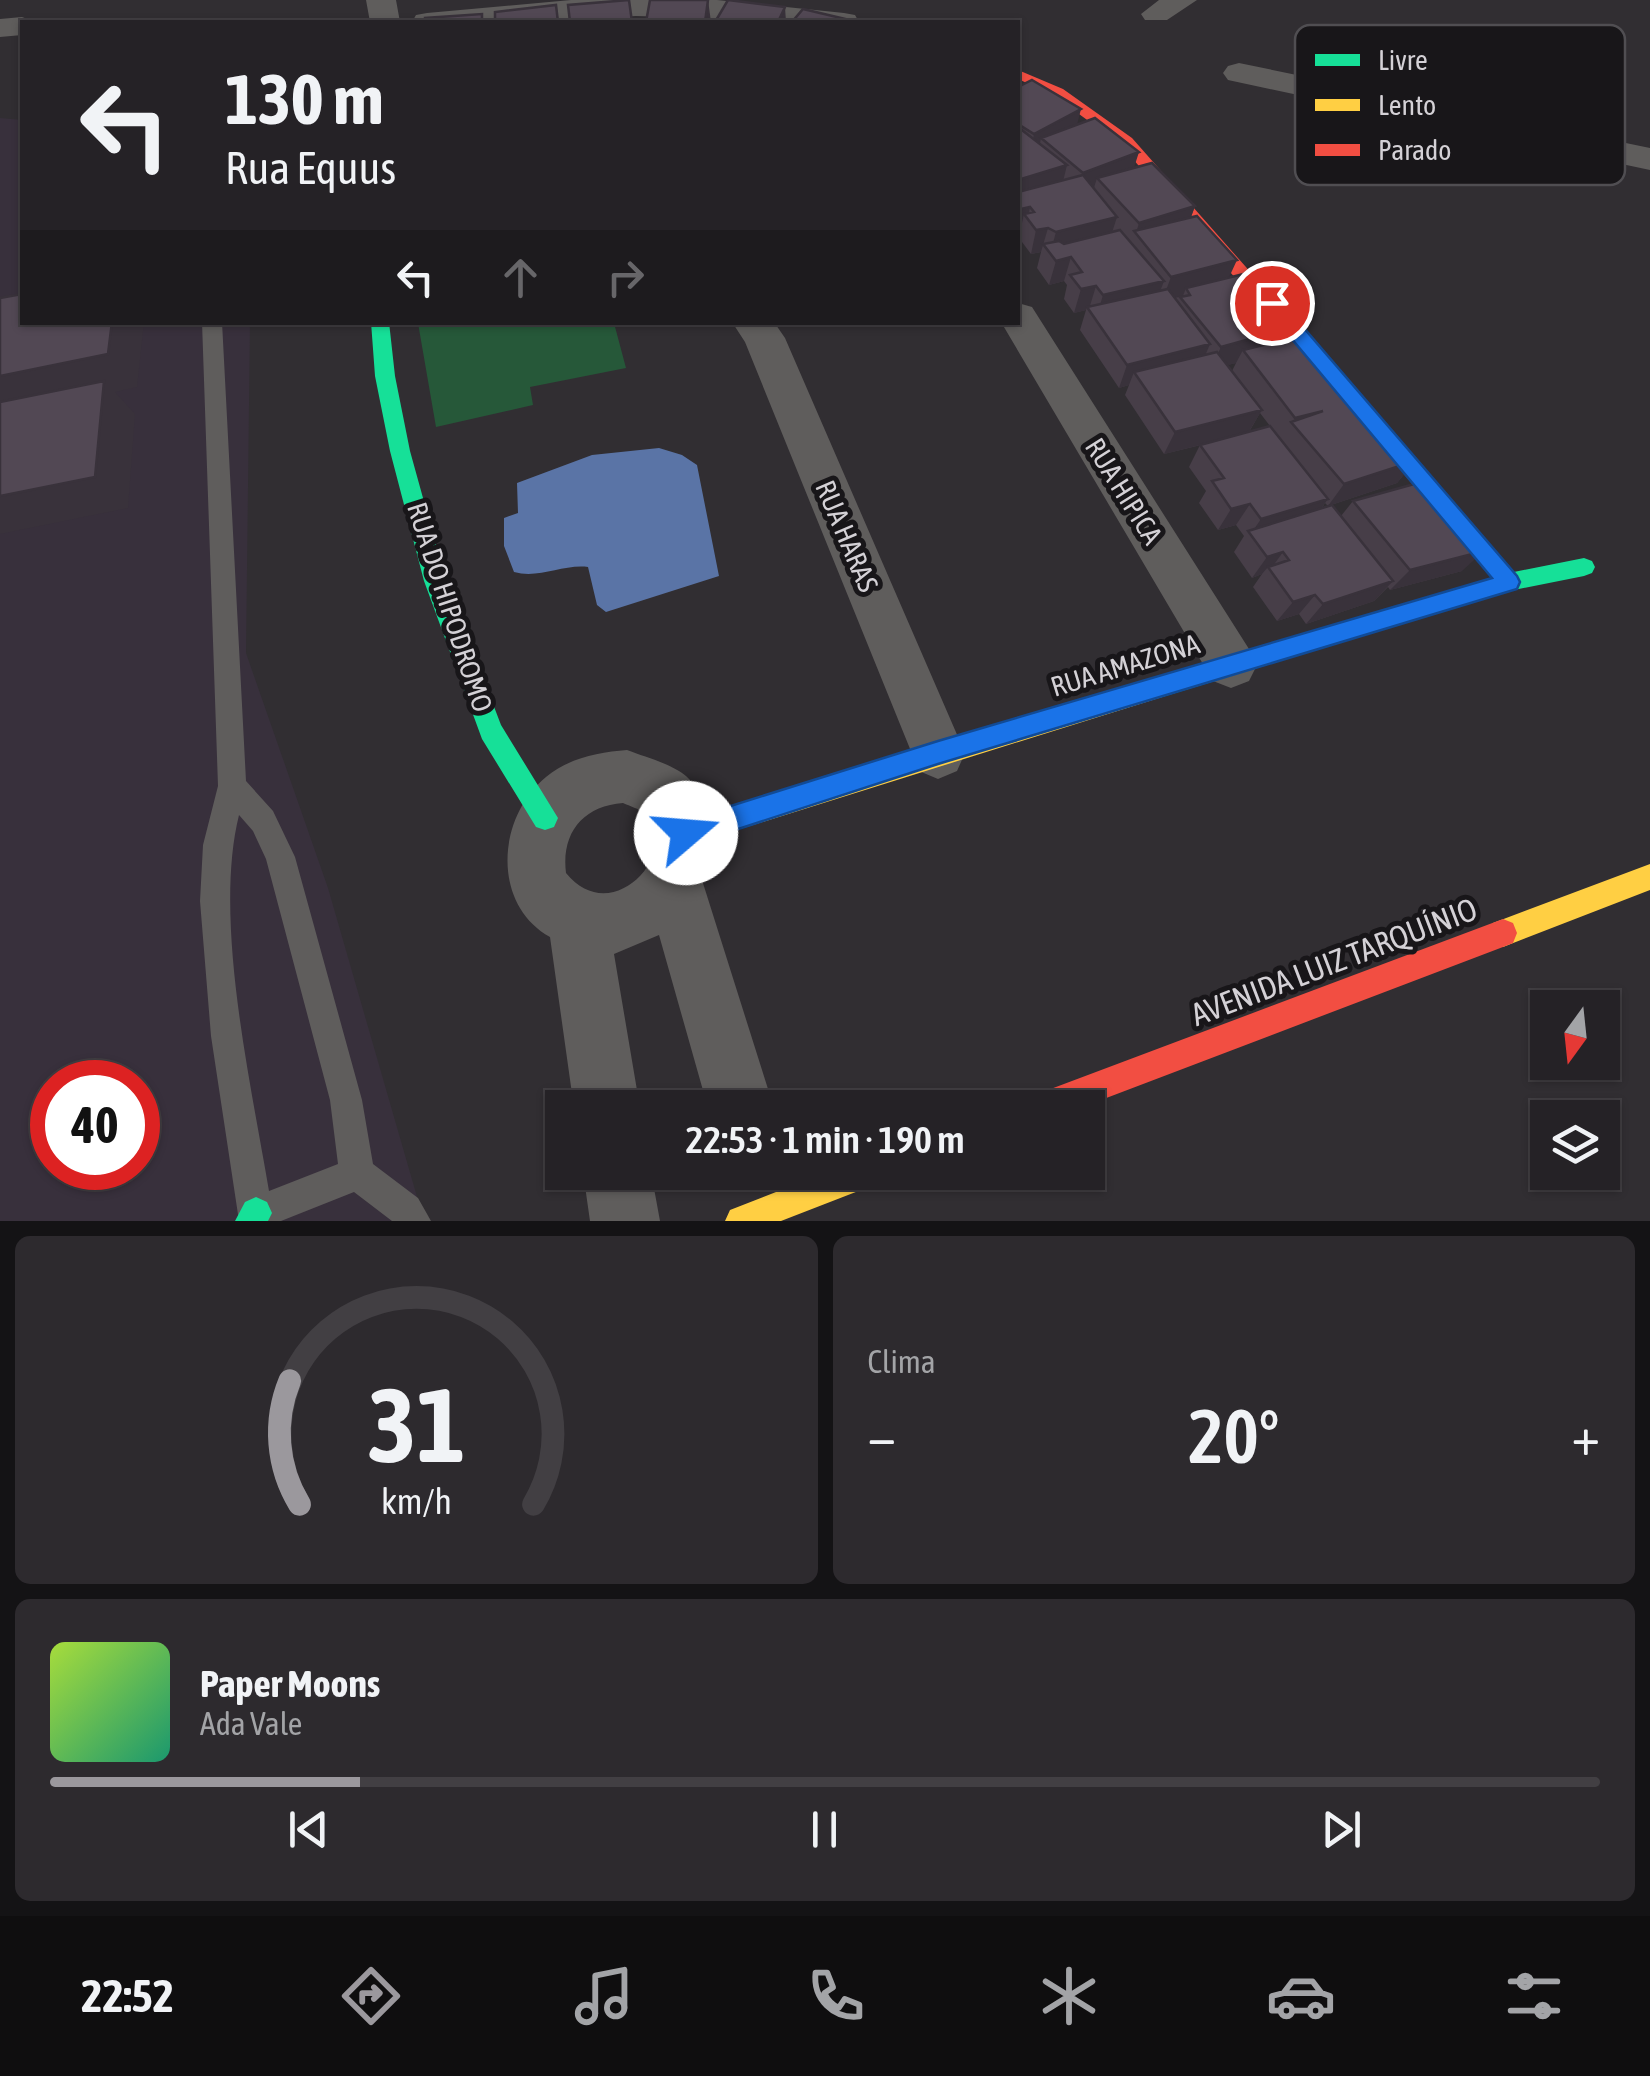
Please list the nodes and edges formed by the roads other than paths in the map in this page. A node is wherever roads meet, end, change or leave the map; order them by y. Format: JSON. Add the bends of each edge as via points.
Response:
{"nodes":[{"id":1,"x":445,"y":20,"type":"edge"},
{"id":2,"x":831,"y":20,"type":"edge"},
{"id":3,"x":1239,"y":74,"type":"dead end"},
{"id":4,"x":1020,"y":75,"type":"edge"},
{"id":5,"x":1295,"y":86,"type":"edge"},
{"id":6,"x":1625,"y":155,"type":"edge"},
{"id":7,"x":1650,"y":160,"type":"edge"},
{"id":8,"x":1020,"y":321,"type":"edge"},
{"id":9,"x":212,"y":325,"type":"edge"},
{"id":10,"x":380,"y":325,"type":"edge"},
{"id":11,"x":754,"y":325,"type":"edge"},
{"id":12,"x":1584,"y":567,"type":"dead end"},
{"id":13,"x":1497,"y":568,"type":"junction"},
{"id":14,"x":1231,"y":665,"type":"junction"},
{"id":15,"x":938,"y":753,"type":"junction"},
{"id":16,"x":232,"y":786,"type":"junction"},
{"id":17,"x":545,"y":818,"type":"junction"},
{"id":18,"x":680,"y":858,"type":"junction"},
{"id":19,"x":1650,"y":878,"type":"edge"},
{"id":20,"x":578,"y":921,"type":"junction"},
{"id":21,"x":604,"y":1090,"type":"edge"},
{"id":22,"x":737,"y":1090,"type":"edge"},
{"id":23,"x":1088,"y":1090,"type":"edge"},
{"id":24,"x":356,"y":1174,"type":"junction"},
{"id":25,"x":620,"y":1190,"type":"edge"},
{"id":26,"x":800,"y":1190,"type":"edge"},
{"id":27,"x":758,"y":1201,"type":"edge"},
{"id":28,"x":254,"y":1218,"type":"edge"},
{"id":29,"x":414,"y":1221,"type":"edge"},
{"id":30,"x":625,"y":1221,"type":"edge"}],
"edges":[{"from":1,"to":2,"type":"street","via":[[655,1]]},
{"from":3,"to":5,"type":"street"},
{"from":4,"to":13,"type":"street","via":[[1058,92],[1126,140]]},
{"from":6,"to":7,"type":"street"},
{"from":8,"to":14,"type":"street","name":"RUA HIPICA"},
{"from":9,"to":16,"type":"lane"},
{"from":10,"to":17,"type":"street","name":"RUA DO HIPODROMO","via":[[396,432],[435,581],[491,731]]},
{"from":11,"to":15,"type":"street","name":"RUA HARAS"},
{"from":12,"to":13,"type":"street","name":"RUA AMAZONA"},
{"from":13,"to":14,"type":"street","name":"RUA AMAZONA"},
{"from":14,"to":15,"type":"street","name":"RUA AMAZONA"},
{"from":15,"to":18,"type":"street","name":"RUA AMAZONA"},
{"from":16,"to":24,"type":"lane","via":[[263,821],[280,856],[346,1100]]},
{"from":16,"to":28,"type":"lane","via":[[217,845],[215,901]]},
{"from":17,"to":18,"type":"street","via":[[581,786],[603,778],[648,782],[679,812]]},
{"from":17,"to":20,"type":"street","via":[[534,866],[556,908]]},
{"from":18,"to":20,"type":"street","via":[[656,904],[631,919]]},
{"from":18,"to":22,"type":"street"},
{"from":19,"to":23,"type":"street","name":"AVENIDA LUIZ TARQUÍNIO"},
{"from":20,"to":21,"type":"street"},
{"from":24,"to":28,"type":"lane"},
{"from":24,"to":29,"type":"lane"},
{"from":25,"to":30,"type":"street"},
{"from":26,"to":27,"type":"street"}]}
